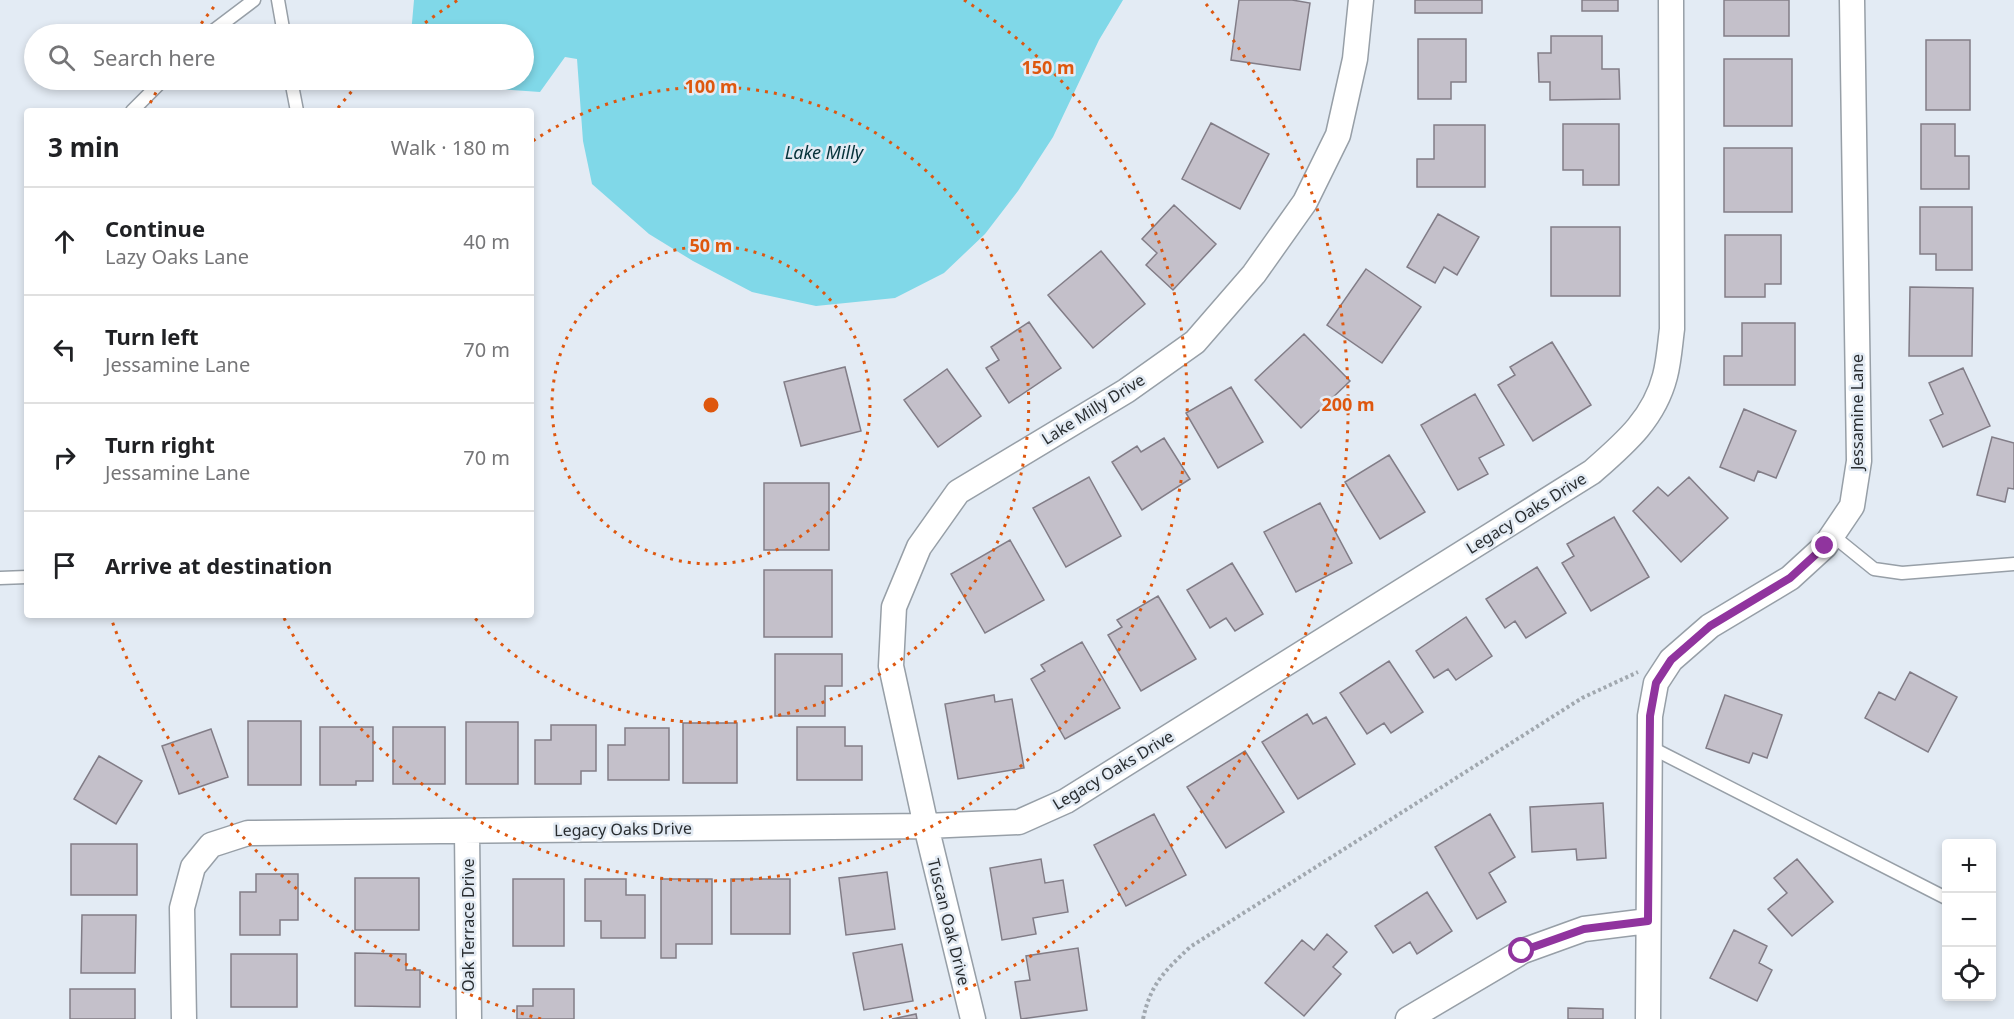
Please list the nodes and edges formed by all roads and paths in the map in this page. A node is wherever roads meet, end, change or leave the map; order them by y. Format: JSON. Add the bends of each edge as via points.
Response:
{"nodes":[{"id":1,"x":254,"y":0,"type":"edge"},
{"id":2,"x":278,"y":0,"type":"edge"},
{"id":3,"x":1361,"y":0,"type":"edge"},
{"id":4,"x":1671,"y":0,"type":"edge"},
{"id":5,"x":1852,"y":0,"type":"edge"},
{"id":6,"x":222,"y":24,"type":"edge"},
{"id":7,"x":282,"y":24,"type":"edge"},
{"id":8,"x":153,"y":90,"type":"edge"},
{"id":9,"x":293,"y":90,"type":"edge"},
{"id":10,"x":135,"y":108,"type":"edge"},
{"id":11,"x":296,"y":108,"type":"edge"},
{"id":12,"x":1832,"y":535,"type":"junction"},
{"id":13,"x":2014,"y":564,"type":"edge"},
{"id":14,"x":24,"y":577,"type":"edge"},
{"id":15,"x":0,"y":578,"type":"edge"},
{"id":16,"x":1671,"y":660,"type":"junction"},
{"id":17,"x":1650,"y":747,"type":"junction"},
{"id":18,"x":926,"y":826,"type":"junction"},
{"id":19,"x":467,"y":831,"type":"junction"},
{"id":20,"x":1942,"y":895,"type":"edge"},
{"id":21,"x":1648,"y":921,"type":"junction"},
{"id":22,"x":184,"y":1019,"type":"edge"},
{"id":23,"x":469,"y":1019,"type":"edge"},
{"id":24,"x":973,"y":1019,"type":"edge"},
{"id":25,"x":1143,"y":1019,"type":"edge"},
{"id":26,"x":1408,"y":1019,"type":"edge"},
{"id":27,"x":1648,"y":1019,"type":"edge"}],
"edges":[{"from":1,"to":6,"type":"lane"},
{"from":2,"to":7,"type":"lane"},
{"from":3,"to":18,"type":"street","name":"Lake Milly Drive","via":[[1355,59],[1338,135],[1305,202],[1254,274],[1195,342],[1126,391],[958,492],[919,547],[894,607],[891,666]]},
{"from":4,"to":18,"type":"street","name":"Legacy Oaks Drive","via":[[1672,329],[1665,376],[1654,405],[1630,439],[1592,472],[1066,801],[1018,822]]},
{"from":5,"to":12,"type":"street","name":"Jessamine Lane","via":[[1859,461],[1852,506]]},
{"from":8,"to":10,"type":"lane"},
{"from":9,"to":11,"type":"lane"},
{"from":12,"to":13,"type":"lane","via":[[1874,569],[1887,572]]},
{"from":12,"to":16,"type":"street","name":"Jessamine Lane","via":[[1790,578],[1710,626]]},
{"from":14,"to":15,"type":"lane"},
{"from":16,"to":17,"type":"street","name":"Jessamine Lane","via":[[1656,683]]},
{"from":16,"to":25,"type":"path","via":[[1582,698],[1190,947],[1149,994]]},
{"from":17,"to":20,"type":"lane"},
{"from":17,"to":21,"type":"street","name":"Jessamine Lane"},
{"from":18,"to":19,"type":"street","name":"Legacy Oaks Drive"},
{"from":18,"to":24,"type":"street","name":"Tuscan Oak Drive"},
{"from":19,"to":22,"type":"street","name":"Legacy Oaks Drive","via":[[248,833],[211,845],[193,867],[182,908]]},
{"from":19,"to":23,"type":"street","name":"Oak Terrace Drive"},
{"from":21,"to":26,"type":"street","via":[[1584,929],[1522,951]]},
{"from":21,"to":27,"type":"street","name":"Jessamine Lane"}]}
